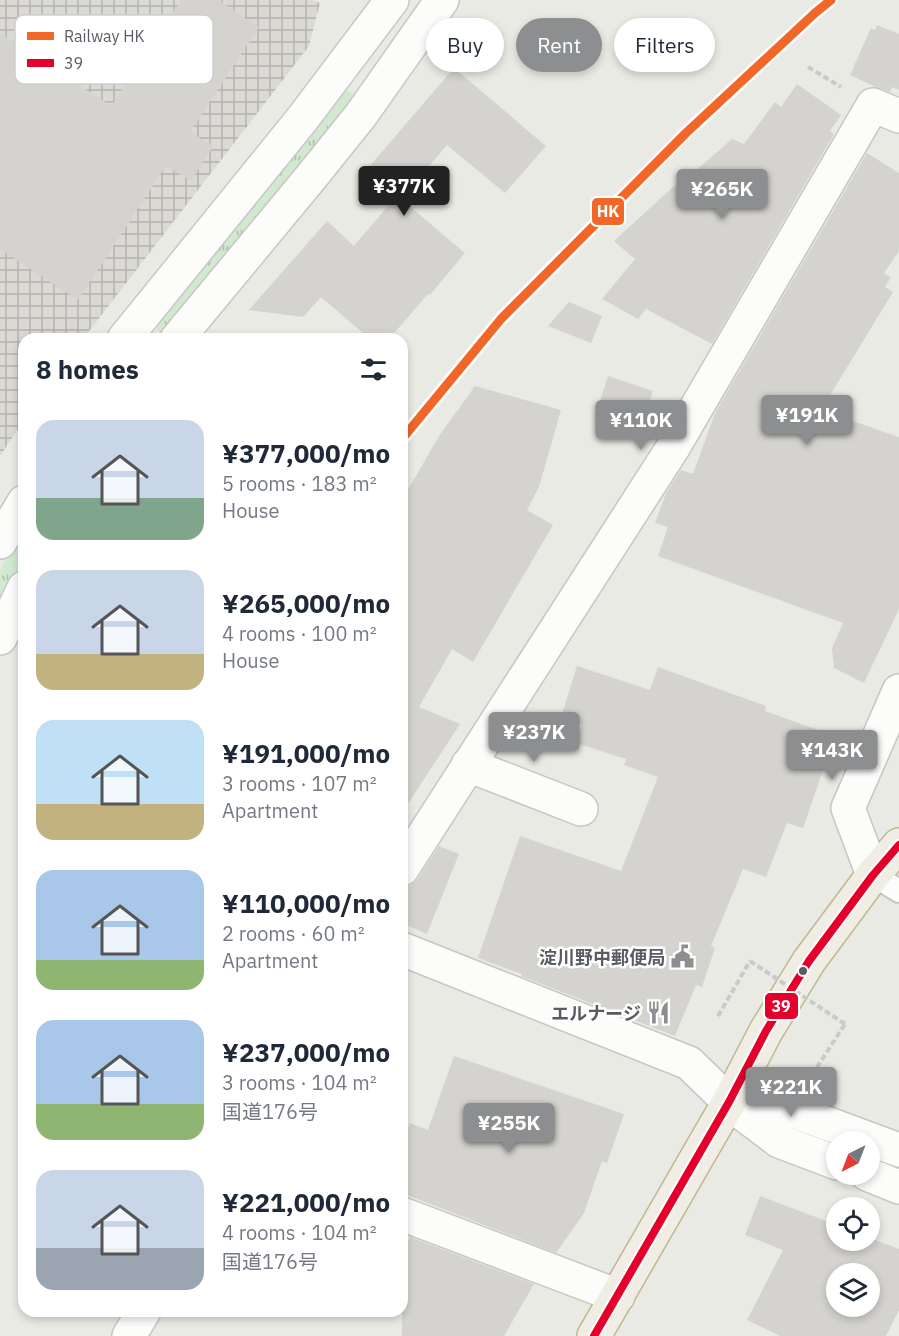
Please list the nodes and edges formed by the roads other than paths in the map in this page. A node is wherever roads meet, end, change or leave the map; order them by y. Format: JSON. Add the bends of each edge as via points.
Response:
{"nodes":[{"id":1,"x":392,"y":0,"type":"edge"},
{"id":2,"x":437,"y":7,"type":"edge"},
{"id":3,"x":899,"y":116,"type":"edge"},
{"id":4,"x":129,"y":333,"type":"edge"},
{"id":5,"x":182,"y":333,"type":"edge"},
{"id":6,"x":18,"y":512,"type":"edge"},
{"id":7,"x":0,"y":542,"type":"edge"},
{"id":8,"x":18,"y":600,"type":"edge"},
{"id":9,"x":0,"y":638,"type":"edge"},
{"id":10,"x":899,"y":691,"type":"edge"},
{"id":11,"x":468,"y":765,"type":"junction"},
{"id":12,"x":582,"y":809,"type":"dead end"},
{"id":13,"x":899,"y":845,"type":"edge"},
{"id":14,"x":408,"y":860,"type":"edge"},
{"id":15,"x":886,"y":883,"type":"edge"},
{"id":16,"x":408,"y":951,"type":"edge"},
{"id":17,"x":729,"y":1102,"type":"junction"},
{"id":18,"x":899,"y":1150,"type":"edge"},
{"id":19,"x":826,"y":1159,"type":"edge"},
{"id":20,"x":880,"y":1179,"type":"edge"},
{"id":21,"x":899,"y":1187,"type":"edge"},
{"id":22,"x":408,"y":1216,"type":"edge"},
{"id":23,"x":618,"y":1296,"type":"junction"},
{"id":24,"x":140,"y":1317,"type":"edge"},
{"id":25,"x":129,"y":1336,"type":"edge"},
{"id":26,"x":594,"y":1336,"type":"edge"}],
"edges":[{"from":1,"to":2,"type":"street"},
{"from":1,"to":4,"type":"street","via":[[303,118]]},
{"from":2,"to":5,"type":"street","via":[[354,124]]},
{"from":3,"to":11,"type":"street","via":[[873,105],[675,446]]},
{"from":6,"to":7,"type":"street"},
{"from":8,"to":9,"type":"street"},
{"from":10,"to":15,"type":"street","via":[[848,808]]},
{"from":11,"to":12,"type":"street"},
{"from":11,"to":14,"type":"street"},
{"from":13,"to":15,"type":"highway"},
{"from":15,"to":17,"type":"highway","via":[[809,962],[766,1031]]},
{"from":16,"to":17,"type":"street","via":[[689,1063]]},
{"from":17,"to":18,"type":"street","via":[[796,1112]]},
{"from":17,"to":19,"type":"street","via":[[779,1141]]},
{"from":17,"to":23,"type":"highway"},
{"from":20,"to":21,"type":"street"},
{"from":22,"to":23,"type":"street"},
{"from":23,"to":26,"type":"highway"},
{"from":24,"to":25,"type":"street"}]}
